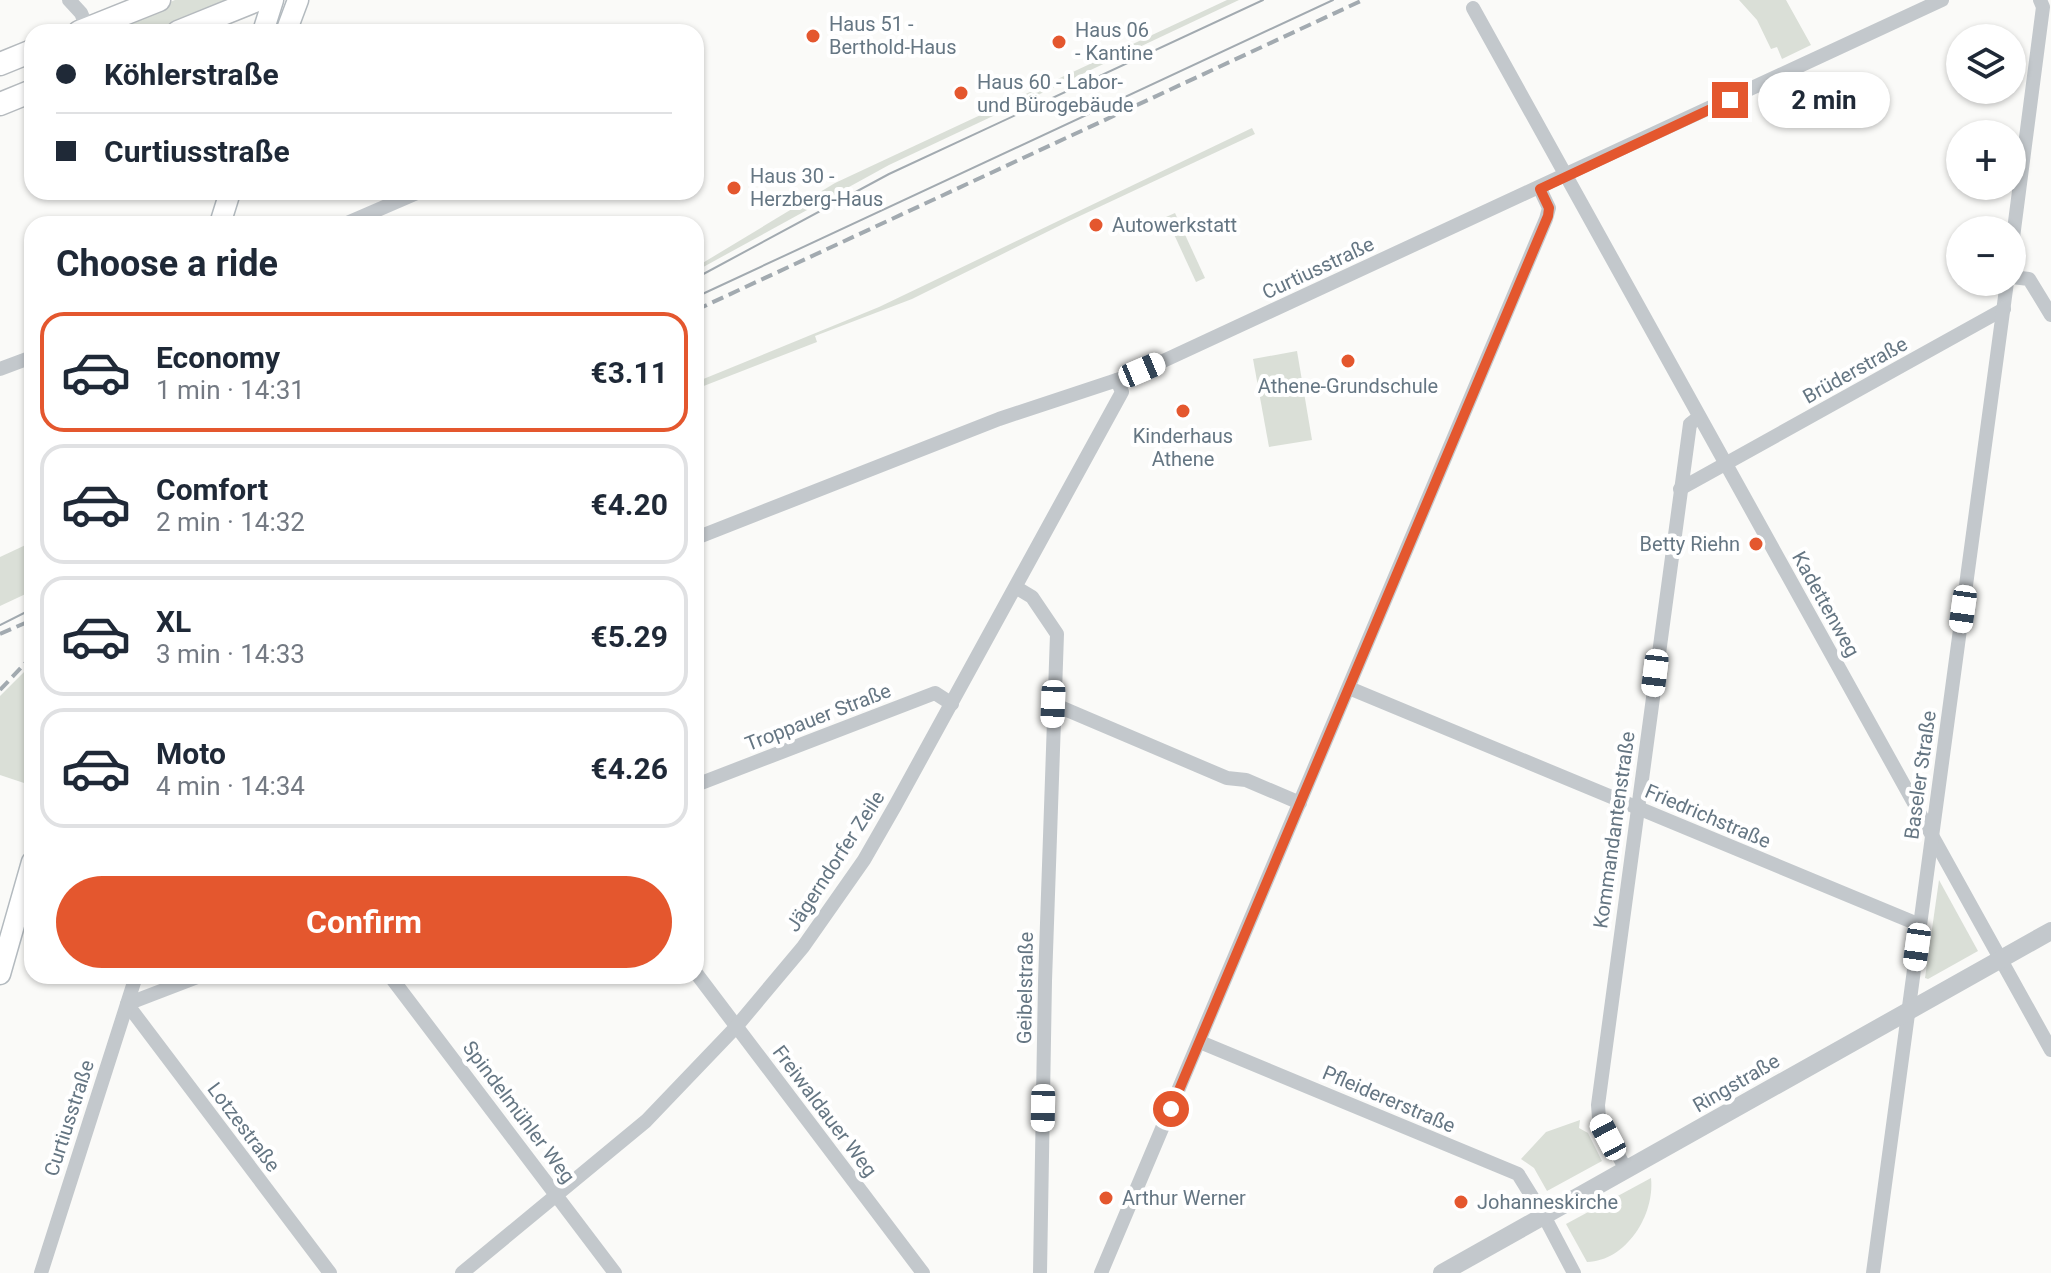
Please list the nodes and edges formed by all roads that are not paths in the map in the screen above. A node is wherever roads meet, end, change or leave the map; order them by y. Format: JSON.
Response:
{"nodes":[{"id":1,"x":69,"y":0,"type":"edge"},
{"id":2,"x":159,"y":0,"type":"edge"},
{"id":3,"x":257,"y":0,"type":"edge"},
{"id":4,"x":273,"y":0,"type":"edge"},
{"id":5,"x":298,"y":0,"type":"edge"},
{"id":6,"x":1942,"y":0,"type":"edge"},
{"id":7,"x":2040,"y":0,"type":"edge"},
{"id":8,"x":1473,"y":8,"type":"dead end"},
{"id":9,"x":83,"y":24,"type":"edge"},
{"id":10,"x":102,"y":24,"type":"edge"},
{"id":11,"x":198,"y":24,"type":"edge"},
{"id":12,"x":266,"y":24,"type":"edge"},
{"id":13,"x":289,"y":24,"type":"edge"},
{"id":14,"x":24,"y":54,"type":"edge"},
{"id":15,"x":0,"y":64,"type":"edge"},
{"id":16,"x":24,"y":94,"type":"edge"},
{"id":17,"x":0,"y":104,"type":"edge"},
{"id":18,"x":1565,"y":177,"type":"junction"},
{"id":19,"x":1540,"y":189,"type":"junction"},
{"id":20,"x":400,"y":200,"type":"edge"},
{"id":21,"x":364,"y":216,"type":"edge"},
{"id":22,"x":2016,"y":216,"type":"edge"},
{"id":23,"x":2026,"y":279,"type":"edge"},
{"id":24,"x":2005,"y":296,"type":"edge"},
{"id":25,"x":2004,"y":309,"type":"junction"},
{"id":26,"x":2051,"y":315,"type":"edge"},
{"id":27,"x":24,"y":360,"type":"edge"},
{"id":28,"x":0,"y":369,"type":"edge"},
{"id":29,"x":1117,"y":380,"type":"junction"},
{"id":30,"x":1699,"y":417,"type":"junction"},
{"id":31,"x":1726,"y":464,"type":"junction"},
{"id":32,"x":1680,"y":489,"type":"junction"},
{"id":33,"x":704,"y":535,"type":"edge"},
{"id":34,"x":1017,"y":588,"type":"junction"},
{"id":35,"x":1349,"y":688,"type":"junction"},
{"id":36,"x":952,"y":704,"type":"junction"},
{"id":37,"x":1053,"y":704,"type":"junction"},
{"id":38,"x":704,"y":782,"type":"edge"},
{"id":39,"x":1300,"y":803,"type":"junction"},
{"id":40,"x":1637,"y":808,"type":"junction"},
{"id":41,"x":1932,"y":835,"type":"junction"},
{"id":42,"x":24,"y":890,"type":"edge"},
{"id":43,"x":1920,"y":925,"type":"junction"},
{"id":44,"x":2051,"y":931,"type":"edge"},
{"id":45,"x":2001,"y":959,"type":"junction"},
{"id":46,"x":0,"y":974,"type":"edge"},
{"id":47,"x":133,"y":984,"type":"edge"},
{"id":48,"x":179,"y":984,"type":"edge"},
{"id":49,"x":396,"y":984,"type":"edge"},
{"id":50,"x":704,"y":984,"type":"edge"},
{"id":51,"x":127,"y":1004,"type":"junction"},
{"id":52,"x":1908,"y":1010,"type":"junction"},
{"id":53,"x":736,"y":1027,"type":"junction"},
{"id":54,"x":1200,"y":1042,"type":"junction"},
{"id":55,"x":2051,"y":1050,"type":"edge"},
{"id":56,"x":1626,"y":1170,"type":"junction"},
{"id":57,"x":556,"y":1195,"type":"junction"},
{"id":58,"x":1544,"y":1216,"type":"junction"},
{"id":59,"x":41,"y":1273,"type":"edge"},
{"id":60,"x":330,"y":1273,"type":"edge"},
{"id":61,"x":462,"y":1273,"type":"edge"},
{"id":62,"x":615,"y":1273,"type":"edge"},
{"id":63,"x":923,"y":1273,"type":"edge"},
{"id":64,"x":1040,"y":1273,"type":"edge"},
{"id":65,"x":1101,"y":1273,"type":"edge"},
{"id":66,"x":1442,"y":1273,"type":"edge"},
{"id":67,"x":1574,"y":1273,"type":"edge"},
{"id":68,"x":1873,"y":1273,"type":"edge"}],
"edges":[{"from":1,"to":9,"type":"street"},
{"from":2,"to":10,"type":"main road"},
{"from":3,"to":11,"type":"main road"},
{"from":4,"to":12,"type":"main road"},
{"from":5,"to":13,"type":"main road"},
{"from":6,"to":18,"type":"street","name":"Curtiusstraße"},
{"from":7,"to":22,"type":"street"},
{"from":8,"to":18,"type":"street","name":"Kadettenweg"},
{"from":14,"to":15,"type":"main road"},
{"from":16,"to":17,"type":"main road"},
{"from":18,"to":19,"type":"street","name":"Curtiusstraße"},
{"from":18,"to":30,"type":"street","name":"Kadettenweg"},
{"from":19,"to":29,"type":"street","name":"Curtiusstraße"},
{"from":19,"to":35,"type":"street"},
{"from":20,"to":21,"type":"street"},
{"from":23,"to":26,"type":"street"},
{"from":24,"to":25,"type":"street","name":"Baseler Straße"},
{"from":25,"to":31,"type":"street","name":"Brüderstraße"},
{"from":25,"to":41,"type":"street","name":"Baseler Straße"},
{"from":27,"to":28,"type":"street"},
{"from":29,"to":33,"type":"street","name":"Curtiusstraße"},
{"from":29,"to":34,"type":"street","name":"Jägerndorfer Zeile"},
{"from":30,"to":31,"type":"street","name":"Kadettenweg"},
{"from":30,"to":32,"type":"street","name":"Kommandantenstraße"},
{"from":31,"to":32,"type":"street"},
{"from":31,"to":41,"type":"street","name":"Kadettenweg"},
{"from":32,"to":40,"type":"street","name":"Kommandantenstraße"},
{"from":34,"to":36,"type":"street","name":"Jägerndorfer Zeile"},
{"from":34,"to":37,"type":"street","name":"Geibelstraße"},
{"from":35,"to":39,"type":"street"},
{"from":35,"to":40,"type":"street","name":"Friedrichstraße"},
{"from":36,"to":38,"type":"street","name":"Troppauer Straße"},
{"from":36,"to":53,"type":"street","name":"Jägerndorfer Zeile"},
{"from":37,"to":39,"type":"street"},
{"from":37,"to":64,"type":"street","name":"Geibelstraße"},
{"from":39,"to":54,"type":"street"},
{"from":40,"to":43,"type":"street","name":"Friedrichstraße"},
{"from":40,"to":56,"type":"street","name":"Kommandantenstraße"},
{"from":41,"to":43,"type":"street","name":"Baseler Straße"},
{"from":41,"to":45,"type":"street","name":"Kadettenweg"},
{"from":42,"to":46,"type":"main road"},
{"from":43,"to":52,"type":"street","name":"Baseler Straße"},
{"from":44,"to":45,"type":"street","name":"Ringstraße"},
{"from":45,"to":52,"type":"street","name":"Ringstraße"},
{"from":45,"to":55,"type":"street","name":"Kadettenweg"},
{"from":47,"to":51,"type":"street","name":"Curtiusstraße"},
{"from":48,"to":51,"type":"street"},
{"from":49,"to":57,"type":"street","name":"Spindelmühler Weg"},
{"from":50,"to":53,"type":"street","name":"Freiwaldauer Weg"},
{"from":51,"to":59,"type":"street","name":"Curtiusstraße"},
{"from":51,"to":60,"type":"street","name":"Lotzestraße"},
{"from":52,"to":56,"type":"street","name":"Ringstraße"},
{"from":52,"to":68,"type":"street","name":"Baseler Straße"},
{"from":53,"to":57,"type":"street","name":"Jägerndorfer Zeile"},
{"from":53,"to":63,"type":"street","name":"Freiwaldauer Weg"},
{"from":54,"to":58,"type":"street","name":"Pfleidererstraße"},
{"from":54,"to":65,"type":"street"},
{"from":56,"to":58,"type":"street","name":"Ringstraße"},
{"from":57,"to":61,"type":"street","name":"Jägerndorfer Zeile"},
{"from":57,"to":62,"type":"street","name":"Spindelmühler Weg"},
{"from":58,"to":66,"type":"street","name":"Ringstraße"},
{"from":58,"to":67,"type":"street"}]}
